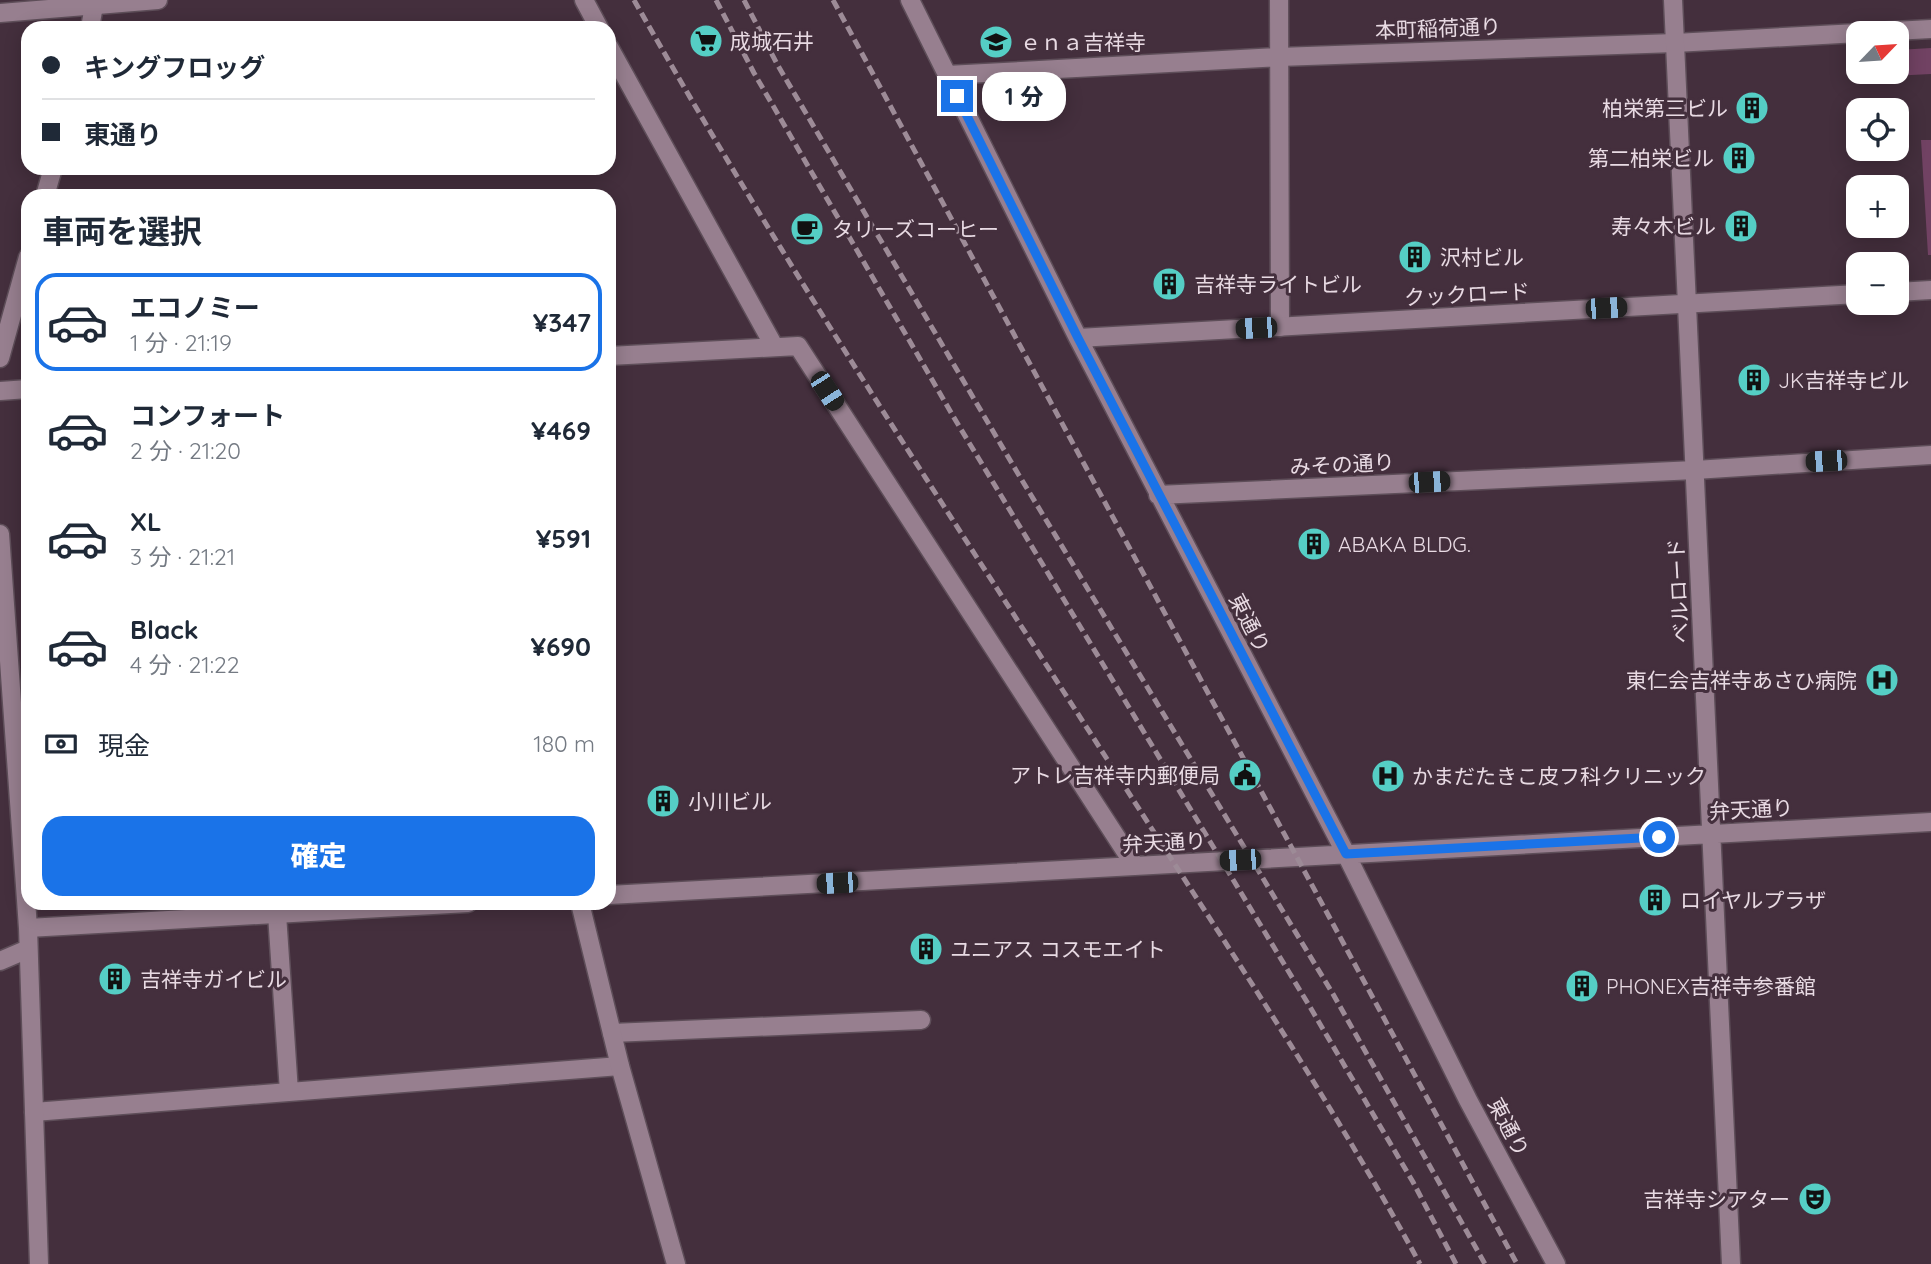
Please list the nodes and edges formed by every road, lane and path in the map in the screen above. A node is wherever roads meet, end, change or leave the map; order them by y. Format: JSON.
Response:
{"nodes":[{"id":1,"x":158,"y":0,"type":"edge"},
{"id":2,"x":584,"y":0,"type":"edge"},
{"id":3,"x":909,"y":0,"type":"edge"},
{"id":4,"x":1279,"y":0,"type":"edge"},
{"id":5,"x":1673,"y":0,"type":"edge"},
{"id":6,"x":95,"y":2,"type":"edge"},
{"id":7,"x":0,"y":13,"type":"edge"},
{"id":8,"x":91,"y":21,"type":"edge"},
{"id":9,"x":595,"y":21,"type":"edge"},
{"id":10,"x":1931,"y":29,"type":"edge"},
{"id":11,"x":1675,"y":43,"type":"junction"},
{"id":12,"x":1279,"y":57,"type":"junction"},
{"id":13,"x":616,"y":60,"type":"edge"},
{"id":14,"x":947,"y":75,"type":"junction"},
{"id":15,"x":21,"y":282,"type":"edge"},
{"id":16,"x":1931,"y":290,"type":"edge"},
{"id":17,"x":1909,"y":291,"type":"edge"},
{"id":18,"x":1846,"y":295,"type":"edge"},
{"id":19,"x":1688,"y":304,"type":"junction"},
{"id":20,"x":1280,"y":327,"type":"junction"},
{"id":21,"x":1078,"y":338,"type":"junction"},
{"id":22,"x":774,"y":346,"type":"junction"},
{"id":23,"x":616,"y":356,"type":"edge"},
{"id":24,"x":0,"y":358,"type":"edge"},
{"id":25,"x":21,"y":390,"type":"edge"},
{"id":26,"x":0,"y":391,"type":"edge"},
{"id":27,"x":1931,"y":455,"type":"edge"},
{"id":28,"x":1695,"y":470,"type":"junction"},
{"id":29,"x":1158,"y":495,"type":"junction"},
{"id":30,"x":0,"y":534,"type":"edge"},
{"id":31,"x":21,"y":751,"type":"edge"},
{"id":32,"x":1931,"y":822,"type":"edge"},
{"id":33,"x":1711,"y":834,"type":"junction"},
{"id":34,"x":1346,"y":854,"type":"junction"},
{"id":35,"x":1135,"y":866,"type":"junction"},
{"id":36,"x":616,"y":895,"type":"edge"},
{"id":37,"x":27,"y":910,"type":"edge"},
{"id":38,"x":346,"y":910,"type":"edge"},
{"id":39,"x":582,"y":910,"type":"edge"},
{"id":40,"x":277,"y":914,"type":"junction"},
{"id":41,"x":28,"y":928,"type":"junction"},
{"id":42,"x":28,"y":949,"type":"junction"},
{"id":43,"x":0,"y":961,"type":"edge"},
{"id":44,"x":921,"y":1020,"type":"dead end"},
{"id":45,"x":612,"y":1033,"type":"junction"},
{"id":46,"x":620,"y":1066,"type":"junction"},
{"id":47,"x":289,"y":1092,"type":"junction"},
{"id":48,"x":34,"y":1112,"type":"junction"},
{"id":49,"x":38,"y":1264,"type":"edge"},
{"id":50,"x":676,"y":1264,"type":"edge"},
{"id":51,"x":1556,"y":1264,"type":"edge"},
{"id":52,"x":1731,"y":1264,"type":"edge"}],
"edges":[{"from":1,"to":6,"type":"street"},
{"from":2,"to":9,"type":"street"},
{"from":3,"to":14,"type":"street","name":"東通り"},
{"from":4,"to":12,"type":"street"},
{"from":5,"to":11,"type":"street","name":"ベルロード"},
{"from":6,"to":7,"type":"street"},
{"from":6,"to":8,"type":"street"},
{"from":10,"to":11,"type":"street","name":"本町稲荷通り"},
{"from":11,"to":12,"type":"street","name":"本町稲荷通り"},
{"from":11,"to":19,"type":"street","name":"ベルロード"},
{"from":12,"to":14,"type":"street","name":"本町稲荷通り"},
{"from":12,"to":20,"type":"street"},
{"from":13,"to":22,"type":"street"},
{"from":14,"to":21,"type":"street","name":"東通り"},
{"from":15,"to":24,"type":"street"},
{"from":16,"to":17,"type":"street"},
{"from":18,"to":19,"type":"street","name":"クックロード"},
{"from":19,"to":20,"type":"street","name":"クックロード"},
{"from":19,"to":28,"type":"street","name":"ベルロード"},
{"from":20,"to":21,"type":"street","name":"クックロード"},
{"from":21,"to":29,"type":"street","name":"東通り"},
{"from":22,"to":23,"type":"street"},
{"from":22,"to":35,"type":"street"},
{"from":25,"to":26,"type":"street"},
{"from":27,"to":28,"type":"street","name":"みその通り"},
{"from":28,"to":29,"type":"street","name":"みその通り"},
{"from":28,"to":33,"type":"street","name":"ベルロード"},
{"from":29,"to":34,"type":"street","name":"東通り"},
{"from":30,"to":31,"type":"street"},
{"from":32,"to":33,"type":"street","name":"弁天通り"},
{"from":33,"to":34,"type":"street","name":"弁天通り"},
{"from":33,"to":52,"type":"street","name":"ベルロード"},
{"from":34,"to":35,"type":"street","name":"弁天通り"},
{"from":34,"to":51,"type":"street","name":"東通り"},
{"from":35,"to":36,"type":"street","name":"弁天通り"},
{"from":37,"to":41,"type":"street"},
{"from":38,"to":40,"type":"street"},
{"from":39,"to":45,"type":"street"},
{"from":40,"to":41,"type":"street"},
{"from":40,"to":47,"type":"street"},
{"from":41,"to":42,"type":"street"},
{"from":42,"to":43,"type":"street"},
{"from":42,"to":48,"type":"street"},
{"from":44,"to":45,"type":"street"},
{"from":45,"to":46,"type":"street"},
{"from":46,"to":47,"type":"street"},
{"from":46,"to":50,"type":"street"},
{"from":47,"to":48,"type":"street"},
{"from":48,"to":49,"type":"street"}]}
